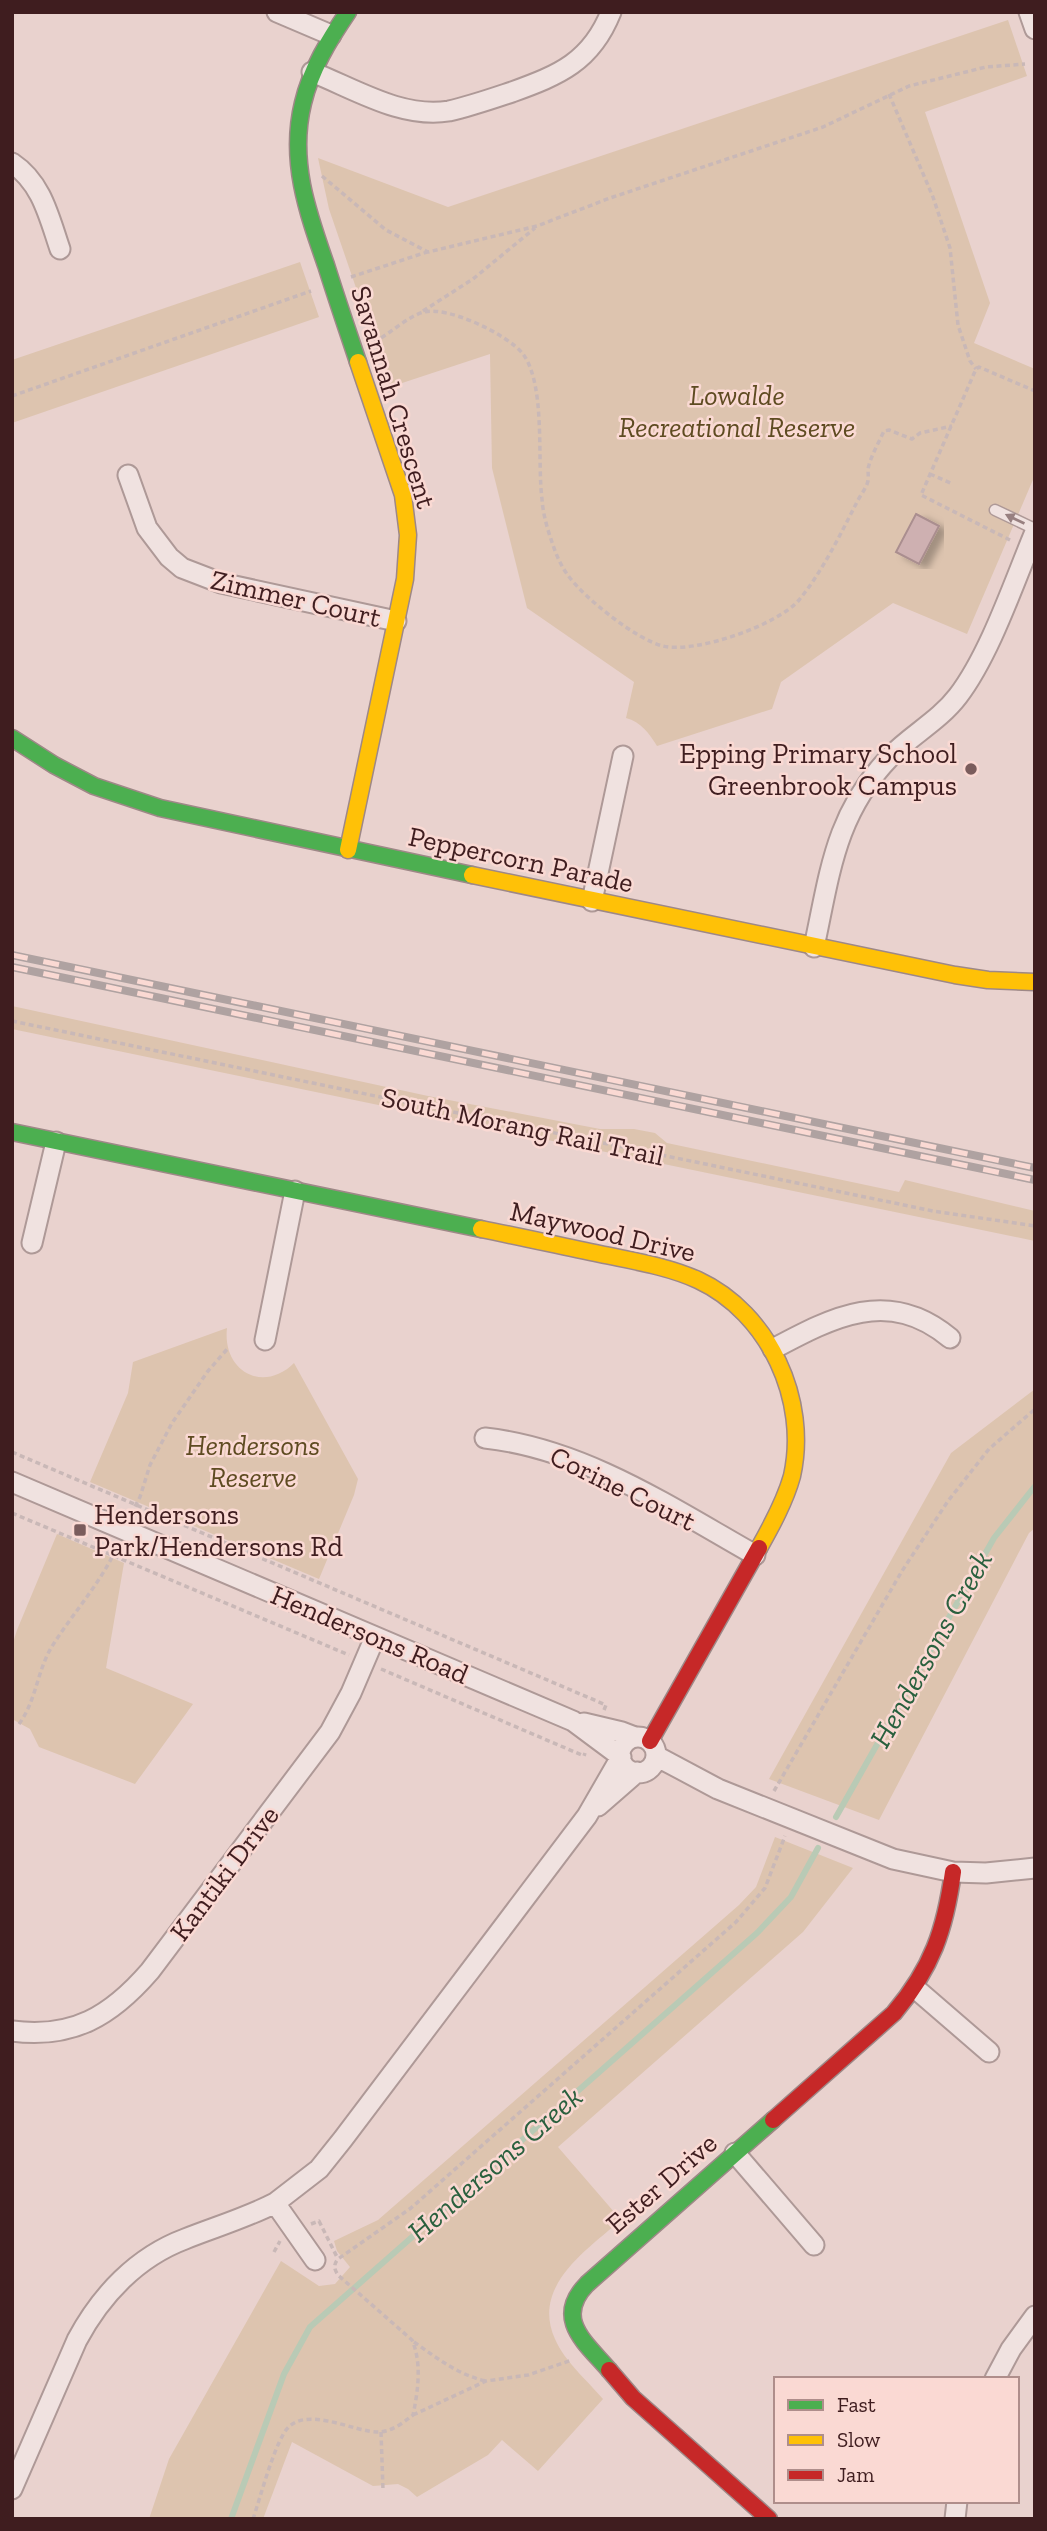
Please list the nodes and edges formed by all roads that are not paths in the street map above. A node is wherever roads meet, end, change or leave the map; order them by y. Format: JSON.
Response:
{"nodes":[{"id":1,"x":277,"y":12,"type":"edge"},
{"id":2,"x":348,"y":12,"type":"edge"},
{"id":3,"x":611,"y":12,"type":"edge"},
{"id":4,"x":1029,"y":12,"type":"edge"},
{"id":5,"x":1035,"y":29,"type":"edge"},
{"id":6,"x":331,"y":35,"type":"junction"},
{"id":7,"x":312,"y":72,"type":"junction"},
{"id":8,"x":12,"y":163,"type":"edge"},
{"id":9,"x":60,"y":249,"type":"dead end"},
{"id":10,"x":128,"y":475,"type":"dead end"},
{"id":11,"x":995,"y":510,"type":"dead end"},
{"id":12,"x":1035,"y":530,"type":"edge"},
{"id":13,"x":396,"y":621,"type":"junction"},
{"id":14,"x":12,"y":738,"type":"edge"},
{"id":15,"x":623,"y":756,"type":"dead end"},
{"id":16,"x":348,"y":850,"type":"junction"},
{"id":17,"x":592,"y":901,"type":"junction"},
{"id":18,"x":814,"y":947,"type":"junction"},
{"id":19,"x":1035,"y":982,"type":"edge"},
{"id":20,"x":12,"y":1132,"type":"edge"},
{"id":21,"x":56,"y":1142,"type":"junction"},
{"id":22,"x":295,"y":1191,"type":"junction"},
{"id":23,"x":32,"y":1243,"type":"dead end"},
{"id":24,"x":950,"y":1338,"type":"dead end"},
{"id":25,"x":265,"y":1340,"type":"dead end"},
{"id":26,"x":773,"y":1349,"type":"junction"},
{"id":27,"x":485,"y":1438,"type":"dead end"},
{"id":28,"x":12,"y":1482,"type":"edge"},
{"id":29,"x":755,"y":1555,"type":"junction"},
{"id":30,"x":375,"y":1637,"type":"junction"},
{"id":31,"x":573,"y":1721,"type":"junction"},
{"id":32,"x":647,"y":1745,"type":"junction"},
{"id":33,"x":620,"y":1757,"type":"junction"},
{"id":34,"x":640,"y":1772,"type":"junction"},
{"id":35,"x":718,"y":1789,"type":"junction"},
{"id":36,"x":587,"y":1816,"type":"junction"},
{"id":37,"x":1035,"y":1868,"type":"edge"},
{"id":38,"x":953,"y":1872,"type":"junction"},
{"id":39,"x":916,"y":1989,"type":"junction"},
{"id":40,"x":12,"y":2031,"type":"edge"},
{"id":41,"x":989,"y":2052,"type":"dead end"},
{"id":42,"x":735,"y":2153,"type":"junction"},
{"id":43,"x":275,"y":2203,"type":"junction"},
{"id":44,"x":814,"y":2245,"type":"dead end"},
{"id":45,"x":315,"y":2260,"type":"dead end"},
{"id":46,"x":1035,"y":2316,"type":"edge"},
{"id":47,"x":996,"y":2377,"type":"edge"},
{"id":48,"x":12,"y":2488,"type":"edge"},
{"id":49,"x":769,"y":2519,"type":"edge"}],
"edges":[{"from":1,"to":6,"type":"street"},
{"from":2,"to":6,"type":"street","name":"Savannah Crescent"},
{"from":3,"to":7,"type":"street"},
{"from":4,"to":5,"type":"street"},
{"from":6,"to":7,"type":"street","name":"Savannah Crescent"},
{"from":7,"to":13,"type":"street","name":"Savannah Crescent"},
{"from":8,"to":9,"type":"street"},
{"from":10,"to":13,"type":"street","name":"Zimmer Court"},
{"from":12,"to":11,"type":"lane","one_way":true},
{"from":12,"to":18,"type":"street"},
{"from":13,"to":16,"type":"street","name":"Savannah Crescent"},
{"from":14,"to":16,"type":"street","name":"Peppercorn Parade"},
{"from":15,"to":17,"type":"street"},
{"from":16,"to":17,"type":"street","name":"Peppercorn Parade"},
{"from":17,"to":18,"type":"street","name":"Peppercorn Parade"},
{"from":18,"to":19,"type":"street","name":"Peppercorn Parade"},
{"from":20,"to":21,"type":"street","name":"Maywood Drive"},
{"from":21,"to":22,"type":"street","name":"Maywood Drive"},
{"from":21,"to":23,"type":"street"},
{"from":22,"to":25,"type":"street"},
{"from":22,"to":26,"type":"street","name":"Maywood Drive"},
{"from":24,"to":26,"type":"street"},
{"from":26,"to":29,"type":"street","name":"Maywood Drive"},
{"from":27,"to":29,"type":"street","name":"Corine Court"},
{"from":28,"to":30,"type":"street","name":"Hendersons Road"},
{"from":29,"to":32,"type":"street","name":"Maywood Drive"},
{"from":30,"to":31,"type":"street","name":"Hendersons Road"},
{"from":30,"to":40,"type":"street","name":"Kantiki Drive"},
{"from":31,"to":32,"type":"street","name":"Hendersons Road"},
{"from":31,"to":33,"type":"street","name":"Hendersons Road"},
{"from":32,"to":33,"type":"street"},
{"from":32,"to":34,"type":"street"},
{"from":32,"to":35,"type":"street","name":"Hendersons Road"},
{"from":33,"to":34,"type":"street"},
{"from":33,"to":36,"type":"street"},
{"from":34,"to":35,"type":"street"},
{"from":34,"to":36,"type":"street"},
{"from":35,"to":38,"type":"street"},
{"from":36,"to":43,"type":"street"},
{"from":37,"to":38,"type":"street"},
{"from":38,"to":39,"type":"street","name":"Ester Drive"},
{"from":39,"to":41,"type":"street"},
{"from":39,"to":42,"type":"street","name":"Ester Drive"},
{"from":42,"to":44,"type":"street"},
{"from":42,"to":49,"type":"street","name":"Ester Drive"},
{"from":43,"to":45,"type":"street"},
{"from":43,"to":48,"type":"street"},
{"from":46,"to":47,"type":"street"}]}
